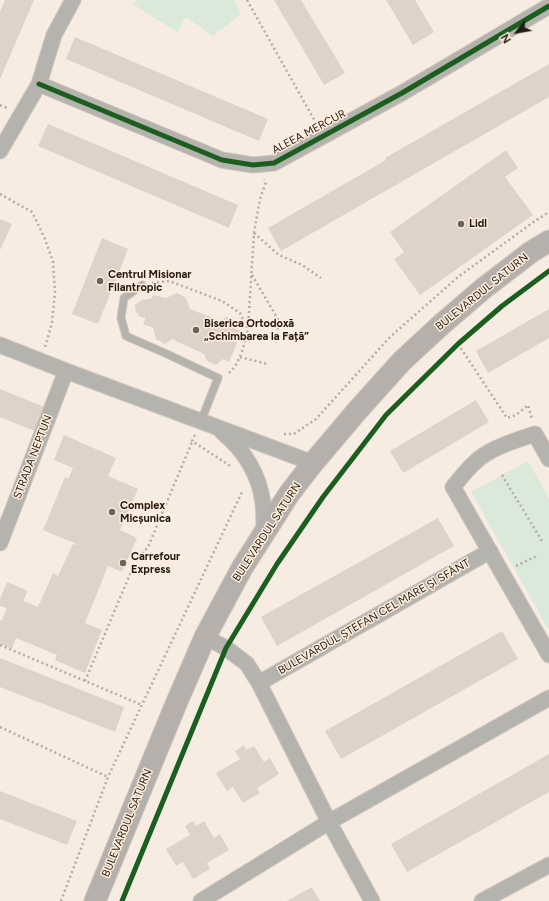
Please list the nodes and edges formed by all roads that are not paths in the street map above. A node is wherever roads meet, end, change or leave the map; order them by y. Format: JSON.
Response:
{"nodes":[{"id":1,"x":73,"y":0,"type":"edge"},
{"id":2,"x":549,"y":6,"type":"edge"},
{"id":3,"x":39,"y":84,"type":"junction"},
{"id":4,"x":0,"y":151,"type":"edge"},
{"id":5,"x":549,"y":241,"type":"edge"},
{"id":6,"x":142,"y":285,"type":"road end"},
{"id":7,"x":0,"y":344,"type":"edge"},
{"id":8,"x":66,"y":371,"type":"junction"},
{"id":9,"x":201,"y":422,"type":"junction"},
{"id":10,"x":217,"y":427,"type":"junction"},
{"id":11,"x":549,"y":459,"type":"edge"},
{"id":12,"x":313,"y":463,"type":"junction"},
{"id":13,"x":264,"y":532,"type":"junction"},
{"id":14,"x":0,"y":543,"type":"edge"},
{"id":15,"x":490,"y":551,"type":"junction"},
{"id":16,"x":205,"y":637,"type":"junction"},
{"id":17,"x":549,"y":655,"type":"edge"},
{"id":18,"x":259,"y":683,"type":"junction"},
{"id":19,"x":549,"y":698,"type":"edge"},
{"id":20,"x":329,"y":822,"type":"junction"},
{"id":21,"x":549,"y":865,"type":"edge"},
{"id":22,"x":95,"y":901,"type":"edge"},
{"id":23,"x":201,"y":901,"type":"edge"},
{"id":24,"x":372,"y":901,"type":"edge"},
{"id":25,"x":482,"y":901,"type":"edge"}],
"edges":[{"from":1,"to":3,"type":"street"},
{"from":2,"to":3,"type":"street","name":"ALEEA MERCUR"},
{"from":3,"to":4,"type":"street"},
{"from":5,"to":12,"type":"main road","name":"BULEVARDUL SATURN"},
{"from":6,"to":9,"type":"lane"},
{"from":7,"to":8,"type":"street"},
{"from":8,"to":9,"type":"street"},
{"from":8,"to":14,"type":"street","name":"STRADA NEPTUN"},
{"from":9,"to":10,"type":"street"},
{"from":10,"to":12,"type":"street"},
{"from":10,"to":13,"type":"street"},
{"from":11,"to":15,"type":"street"},
{"from":12,"to":13,"type":"main road","name":"BULEVARDUL SATURN"},
{"from":13,"to":16,"type":"main road","name":"BULEVARDUL SATURN"},
{"from":15,"to":17,"type":"street"},
{"from":15,"to":18,"type":"street","name":"BULEVARDUL ȘTEFAN CEL MARE ȘI SFÂNT"},
{"from":16,"to":18,"type":"street"},
{"from":16,"to":22,"type":"main road","name":"BULEVARDUL SATURN"},
{"from":18,"to":20,"type":"street"},
{"from":19,"to":20,"type":"street"},
{"from":20,"to":23,"type":"street"},
{"from":20,"to":24,"type":"street"},
{"from":21,"to":25,"type":"street"}]}
